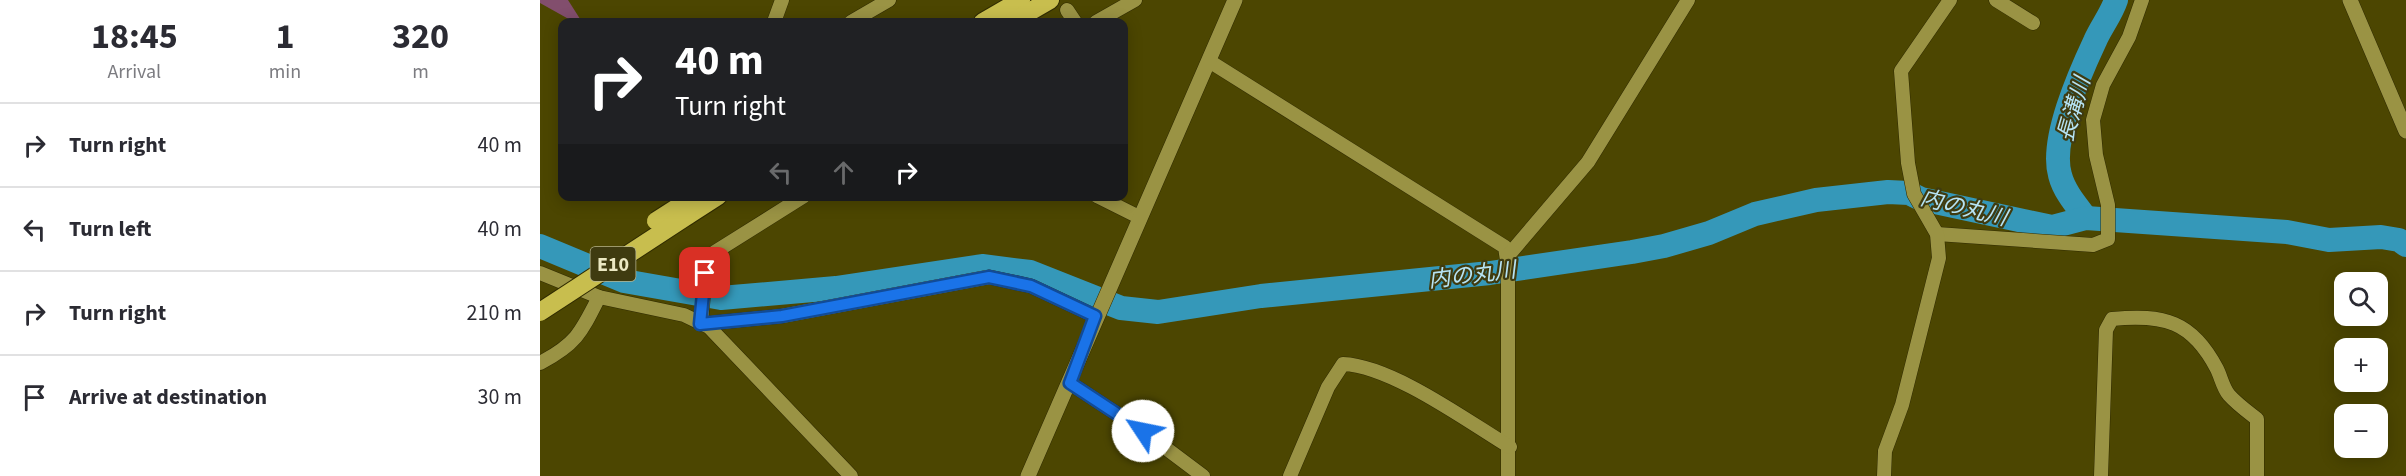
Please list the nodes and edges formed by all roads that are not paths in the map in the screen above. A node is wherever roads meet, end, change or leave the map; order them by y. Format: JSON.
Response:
{"nodes":[{"id":1,"x":782,"y":0,"type":"edge"},
{"id":2,"x":889,"y":0,"type":"edge"},
{"id":3,"x":1022,"y":0,"type":"edge"},
{"id":4,"x":1050,"y":0,"type":"edge"},
{"id":5,"x":1135,"y":0,"type":"edge"},
{"id":6,"x":1235,"y":0,"type":"edge"},
{"id":7,"x":1688,"y":0,"type":"edge"},
{"id":8,"x":1950,"y":0,"type":"edge"},
{"id":9,"x":1996,"y":0,"type":"edge"},
{"id":10,"x":2142,"y":0,"type":"edge"},
{"id":11,"x":2350,"y":0,"type":"edge"},
{"id":12,"x":1067,"y":10,"type":"dead end"},
{"id":13,"x":775,"y":18,"type":"edge"},
{"id":14,"x":857,"y":18,"type":"edge"},
{"id":15,"x":990,"y":18,"type":"edge"},
{"id":16,"x":1019,"y":18,"type":"edge"},
{"id":17,"x":1072,"y":18,"type":"edge"},
{"id":18,"x":1103,"y":18,"type":"edge"},
{"id":19,"x":2033,"y":23,"type":"dead end"},
{"id":20,"x":1209,"y":61,"type":"junction"},
{"id":21,"x":2406,"y":131,"type":"edge"},
{"id":22,"x":702,"y":201,"type":"edge"},
{"id":23,"x":796,"y":201,"type":"edge"},
{"id":24,"x":1107,"y":201,"type":"edge"},
{"id":25,"x":687,"y":206,"type":"edge"},
{"id":26,"x":1139,"y":217,"type":"junction"},
{"id":27,"x":1937,"y":234,"type":"junction"},
{"id":28,"x":1507,"y":257,"type":"junction"},
{"id":29,"x":540,"y":273,"type":"edge"},
{"id":30,"x":599,"y":297,"type":"junction"},
{"id":31,"x":540,"y":298,"type":"edge"},
{"id":32,"x":540,"y":312,"type":"edge"},
{"id":33,"x":1095,"y":316,"type":"junction"},
{"id":34,"x":700,"y":324,"type":"junction"},
{"id":35,"x":540,"y":363,"type":"edge"},
{"id":36,"x":1070,"y":383,"type":"junction"},
{"id":37,"x":1510,"y":447,"type":"junction"},
{"id":38,"x":851,"y":476,"type":"edge"},
{"id":39,"x":1028,"y":476,"type":"edge"},
{"id":40,"x":1203,"y":476,"type":"edge"},
{"id":41,"x":1290,"y":476,"type":"edge"},
{"id":42,"x":1508,"y":476,"type":"edge"},
{"id":43,"x":1884,"y":476,"type":"edge"},
{"id":44,"x":2101,"y":476,"type":"edge"},
{"id":45,"x":2257,"y":476,"type":"edge"}],
"edges":[{"from":1,"to":13,"type":"street"},
{"from":2,"to":14,"type":"street"},
{"from":3,"to":15,"type":"highway"},
{"from":4,"to":16,"type":"highway"},
{"from":5,"to":18,"type":"street"},
{"from":6,"to":20,"type":"street"},
{"from":7,"to":28,"type":"street"},
{"from":8,"to":27,"type":"street"},
{"from":9,"to":19,"type":"street"},
{"from":10,"to":27,"type":"street"},
{"from":11,"to":21,"type":"street"},
{"from":12,"to":17,"type":"street"},
{"from":20,"to":26,"type":"street"},
{"from":20,"to":28,"type":"street"},
{"from":22,"to":25,"type":"highway","number":"E10"},
{"from":23,"to":34,"type":"street"},
{"from":24,"to":26,"type":"street"},
{"from":25,"to":31,"type":"highway","number":"E10","bridge":true},
{"from":25,"to":32,"type":"highway","number":"E10","bridge":true},
{"from":26,"to":33,"type":"street"},
{"from":27,"to":43,"type":"street"},
{"from":28,"to":37,"type":"street"},
{"from":29,"to":30,"type":"street"},
{"from":30,"to":34,"type":"street"},
{"from":30,"to":35,"type":"street"},
{"from":33,"to":34,"type":"street"},
{"from":33,"to":36,"type":"street"},
{"from":34,"to":38,"type":"street"},
{"from":36,"to":39,"type":"street"},
{"from":36,"to":40,"type":"street"},
{"from":37,"to":41,"type":"street"},
{"from":37,"to":42,"type":"street"},
{"from":44,"to":45,"type":"street"}]}
